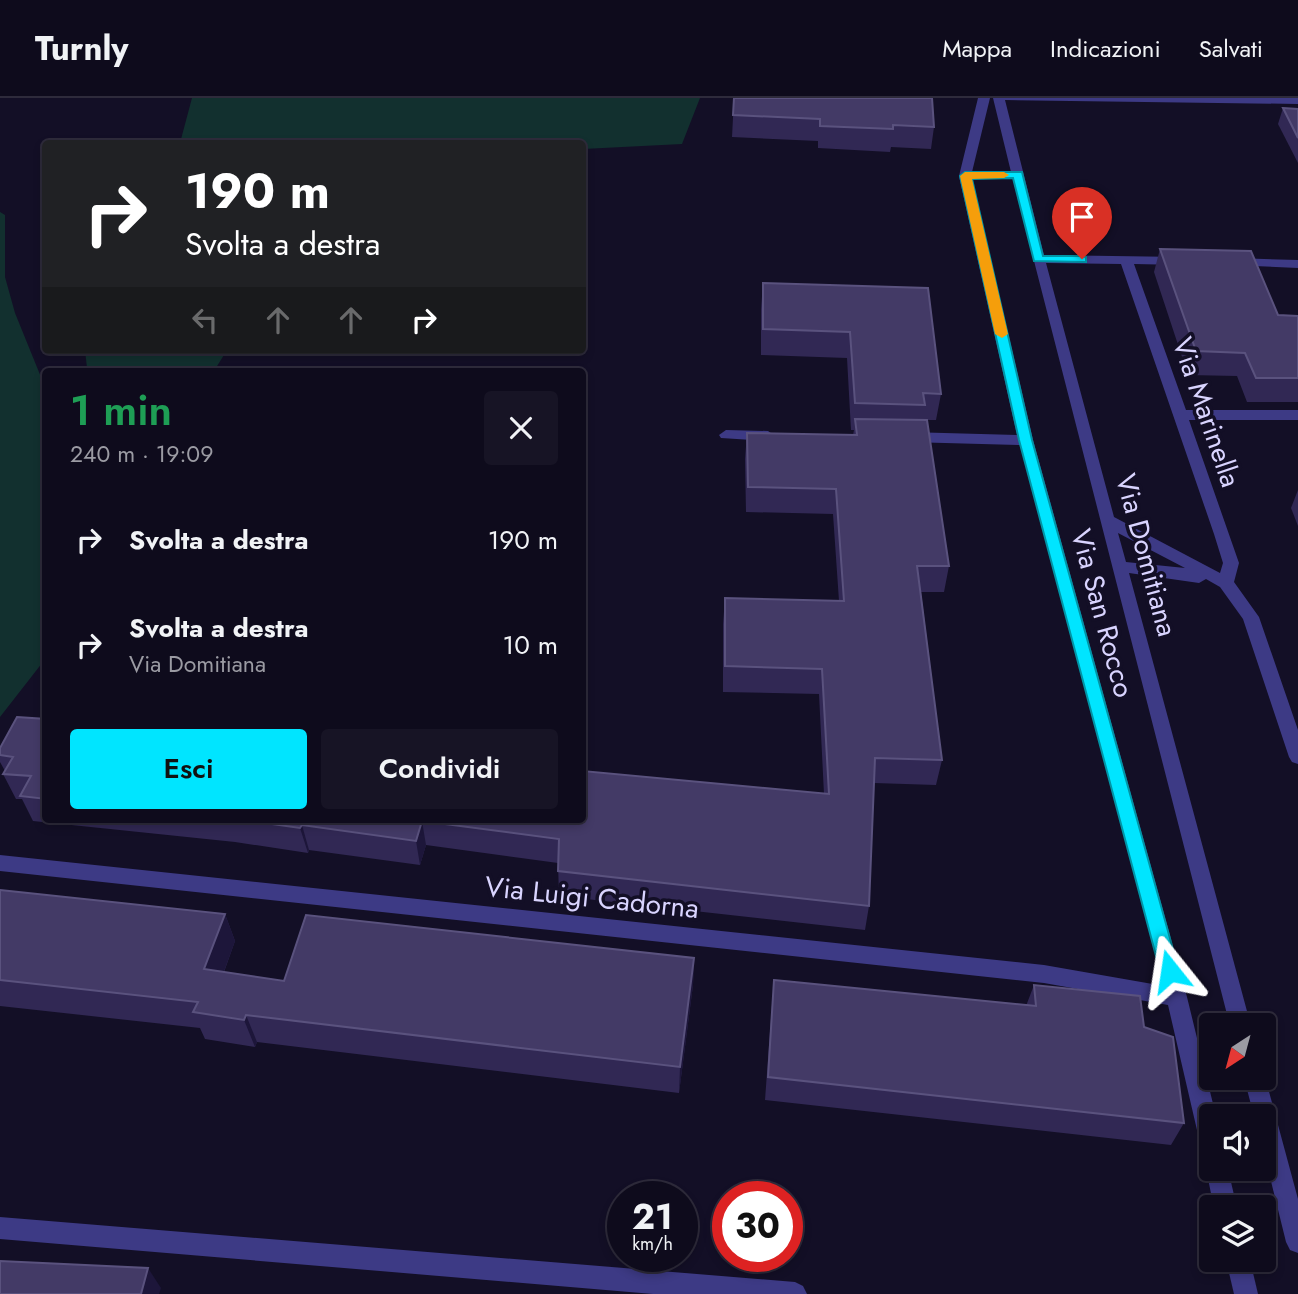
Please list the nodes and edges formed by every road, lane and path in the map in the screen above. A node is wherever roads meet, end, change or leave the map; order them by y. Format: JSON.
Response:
{"nodes":[{"id":1,"x":984,"y":98,"type":"edge"},
{"id":2,"x":999,"y":98,"type":"edge"},
{"id":3,"x":1009,"y":98,"type":"edge"},
{"id":4,"x":1298,"y":101,"type":"edge"},
{"id":5,"x":1018,"y":175,"type":"junction"},
{"id":6,"x":965,"y":176,"type":"junction"},
{"id":7,"x":1038,"y":259,"type":"junction"},
{"id":8,"x":1126,"y":260,"type":"junction"},
{"id":9,"x":1192,"y":261,"type":"edge"},
{"id":10,"x":1219,"y":262,"type":"edge"},
{"id":11,"x":1298,"y":264,"type":"edge"},
{"id":12,"x":1180,"y":415,"type":"junction"},
{"id":13,"x":1298,"y":415,"type":"edge"},
{"id":14,"x":726,"y":435,"type":"dead end"},
{"id":15,"x":780,"y":436,"type":"edge"},
{"id":16,"x":887,"y":437,"type":"edge"},
{"id":17,"x":1026,"y":440,"type":"junction"},
{"id":18,"x":1107,"y":520,"type":"junction"},
{"id":19,"x":1119,"y":567,"type":"junction"},
{"id":20,"x":1226,"y":583,"type":"junction"},
{"id":21,"x":1298,"y":757,"type":"edge"},
{"id":22,"x":0,"y":863,"type":"edge"},
{"id":23,"x":1177,"y":997,"type":"junction"},
{"id":24,"x":1238,"y":1013,"type":"edge"},
{"id":25,"x":1258,"y":1090,"type":"edge"},
{"id":26,"x":1202,"y":1104,"type":"edge"},
{"id":27,"x":0,"y":1228,"type":"edge"},
{"id":28,"x":1298,"y":1242,"type":"edge"},
{"id":29,"x":1241,"y":1272,"type":"edge"},
{"id":30,"x":796,"y":1294,"type":"edge"},
{"id":31,"x":1246,"y":1294,"type":"edge"}],
"edges":[{"from":1,"to":6,"type":"street","name":"Via San Rocco"},
{"from":2,"to":5,"type":"street","name":"Via Domitiana"},
{"from":3,"to":4,"type":"street"},
{"from":5,"to":6,"type":"street"},
{"from":5,"to":7,"type":"street","name":"Via Domitiana"},
{"from":6,"to":17,"type":"street","name":"Via San Rocco"},
{"from":7,"to":8,"type":"street"},
{"from":7,"to":18,"type":"street","name":"Via Domitiana"},
{"from":8,"to":9,"type":"street"},
{"from":8,"to":12,"type":"street","name":"Via Marinella"},
{"from":10,"to":11,"type":"street"},
{"from":12,"to":13,"type":"street"},
{"from":12,"to":20,"type":"street","name":"Via Marinella"},
{"from":14,"to":15,"type":"street"},
{"from":16,"to":17,"type":"street"},
{"from":17,"to":23,"type":"street","name":"Via San Rocco"},
{"from":18,"to":19,"type":"street","name":"Via Domitiana"},
{"from":18,"to":20,"type":"street"},
{"from":19,"to":20,"type":"street"},
{"from":19,"to":24,"type":"street","name":"Via Domitiana"},
{"from":20,"to":21,"type":"street"},
{"from":22,"to":23,"type":"street","name":"Via Luigi Cadorna"},
{"from":23,"to":26,"type":"street","name":"Via San Rocco"},
{"from":25,"to":28,"type":"street"},
{"from":27,"to":30,"type":"street"},
{"from":29,"to":31,"type":"street"}]}
